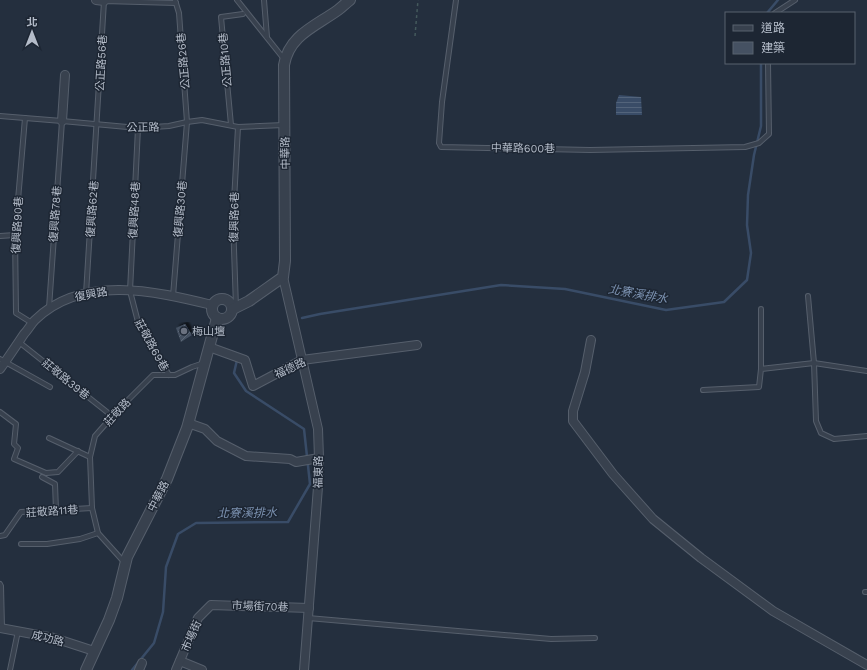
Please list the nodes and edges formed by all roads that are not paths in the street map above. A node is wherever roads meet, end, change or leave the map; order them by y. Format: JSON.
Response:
{"nodes":[{"id":1,"x":100,"y":0,"type":"edge"},
{"id":2,"x":236,"y":0,"type":"edge"},
{"id":3,"x":264,"y":0,"type":"edge"},
{"id":4,"x":350,"y":0,"type":"edge"},
{"id":5,"x":456,"y":0,"type":"edge"},
{"id":6,"x":795,"y":0,"type":"edge"},
{"id":7,"x":175,"y":2,"type":"edge"},
{"id":8,"x":777,"y":12,"type":"edge"},
{"id":9,"x":243,"y":14,"type":"dead end"},
{"id":10,"x":267,"y":37,"type":"junction"},
{"id":11,"x":285,"y":59,"type":"junction"},
{"id":12,"x":768,"y":64,"type":"edge"},
{"id":13,"x":65,"y":75,"type":"dead end"},
{"id":14,"x":0,"y":116,"type":"edge"},
{"id":15,"x":25,"y":118,"type":"junction"},
{"id":16,"x":62,"y":120,"type":"junction"},
{"id":17,"x":187,"y":122,"type":"junction"},
{"id":18,"x":97,"y":125,"type":"junction"},
{"id":19,"x":231,"y":125,"type":"junction"},
{"id":20,"x":284,"y":125,"type":"junction"},
{"id":21,"x":238,"y":127,"type":"junction"},
{"id":22,"x":138,"y":128,"type":"junction"},
{"id":23,"x":15,"y":235,"type":"junction"},
{"id":24,"x":0,"y":236,"type":"edge"},
{"id":25,"x":283,"y":277,"type":"junction"},
{"id":26,"x":130,"y":291,"type":"junction"},
{"id":27,"x":86,"y":294,"type":"junction"},
{"id":28,"x":173,"y":296,"type":"junction"},
{"id":29,"x":808,"y":296,"type":"dead end"},
{"id":30,"x":212,"y":305,"type":"junction"},
{"id":31,"x":49,"y":308,"type":"junction"},
{"id":32,"x":235,"y":308,"type":"junction"},
{"id":33,"x":761,"y":308,"type":"dead end"},
{"id":34,"x":217,"y":318,"type":"junction"},
{"id":35,"x":32,"y":324,"type":"junction"},
{"id":36,"x":591,"y":340,"type":"dead end"},
{"id":37,"x":19,"y":342,"type":"junction"},
{"id":38,"x":417,"y":345,"type":"dead end"},
{"id":39,"x":209,"y":347,"type":"junction"},
{"id":40,"x":3,"y":360,"type":"edge"},
{"id":41,"x":302,"y":360,"type":"junction"},
{"id":42,"x":205,"y":362,"type":"junction"},
{"id":43,"x":814,"y":364,"type":"junction"},
{"id":44,"x":0,"y":369,"type":"edge"},
{"id":45,"x":761,"y":369,"type":"junction"},
{"id":46,"x":867,"y":371,"type":"edge"},
{"id":47,"x":170,"y":375,"type":"junction"},
{"id":48,"x":50,"y":387,"type":"dead end"},
{"id":49,"x":703,"y":390,"type":"dead end"},
{"id":50,"x":0,"y":412,"type":"edge"},
{"id":51,"x":112,"y":416,"type":"junction"},
{"id":52,"x":188,"y":423,"type":"junction"},
{"id":53,"x":867,"y":436,"type":"edge"},
{"id":54,"x":49,"y":438,"type":"dead end"},
{"id":55,"x":78,"y":451,"type":"junction"},
{"id":56,"x":90,"y":457,"type":"junction"},
{"id":57,"x":311,"y":459,"type":"junction"},
{"id":58,"x":42,"y":477,"type":"dead end"},
{"id":59,"x":92,"y":508,"type":"junction"},
{"id":60,"x":56,"y":510,"type":"junction"},
{"id":61,"x":98,"y":533,"type":"junction"},
{"id":62,"x":0,"y":536,"type":"edge"},
{"id":63,"x":21,"y":544,"type":"dead end"},
{"id":64,"x":125,"y":564,"type":"junction"},
{"id":65,"x":0,"y":584,"type":"edge"},
{"id":66,"x":211,"y":605,"type":"joint"},
{"id":67,"x":309,"y":608,"type":"junction"},
{"id":68,"x":308,"y":618,"type":"junction"},
{"id":69,"x":1,"y":628,"type":"edge"},
{"id":70,"x":18,"y":631,"type":"junction"},
{"id":71,"x":596,"y":638,"type":"dead end"},
{"id":72,"x":94,"y":651,"type":"junction"},
{"id":73,"x":180,"y":661,"type":"junction"},
{"id":74,"x":867,"y":665,"type":"edge"},
{"id":75,"x":10,"y":670,"type":"edge"},
{"id":76,"x":86,"y":670,"type":"edge"},
{"id":77,"x":176,"y":670,"type":"edge"},
{"id":78,"x":202,"y":670,"type":"edge"},
{"id":79,"x":304,"y":670,"type":"edge"}],
"edges":[{"from":1,"to":7,"type":"lane"},
{"from":1,"to":18,"type":"lane","name":"公正路56巷"},
{"from":2,"to":10,"type":"lane"},
{"from":3,"to":10,"type":"lane"},
{"from":4,"to":11,"type":"street","name":"中華路"},
{"from":5,"to":12,"type":"lane","name":"中華路600巷"},
{"from":6,"to":8,"type":"lane"},
{"from":7,"to":17,"type":"lane","name":"公正路26巷"},
{"from":9,"to":19,"type":"lane","name":"公正路10巷"},
{"from":10,"to":11,"type":"lane"},
{"from":11,"to":20,"type":"street","name":"中華路"},
{"from":13,"to":16,"type":"street"},
{"from":14,"to":15,"type":"lane","name":"公正路"},
{"from":15,"to":16,"type":"lane","name":"公正路"},
{"from":15,"to":23,"type":"lane","name":"復興路90巷"},
{"from":16,"to":18,"type":"lane","name":"公正路"},
{"from":16,"to":31,"type":"lane","name":"復興路78巷"},
{"from":17,"to":19,"type":"lane","name":"公正路"},
{"from":17,"to":22,"type":"lane","name":"公正路"},
{"from":17,"to":28,"type":"lane","name":"復興路30巷"},
{"from":18,"to":22,"type":"lane","name":"公正路"},
{"from":18,"to":27,"type":"lane","name":"復興路62巷"},
{"from":19,"to":21,"type":"lane","name":"公正路"},
{"from":20,"to":21,"type":"lane","name":"公正路"},
{"from":20,"to":25,"type":"street","name":"中華路"},
{"from":21,"to":32,"type":"lane","name":"復興路6巷"},
{"from":22,"to":26,"type":"lane","name":"復興路48巷"},
{"from":23,"to":24,"type":"lane"},
{"from":23,"to":35,"type":"lane","name":"復興路90巷"},
{"from":25,"to":32,"type":"street"},
{"from":25,"to":41,"type":"street","name":"福東路"},
{"from":26,"to":27,"type":"street","name":"復興路"},
{"from":26,"to":28,"type":"street","name":"復興路"},
{"from":26,"to":47,"type":"lane","name":"莊敬路69巷"},
{"from":27,"to":31,"type":"street","name":"復興路"},
{"from":28,"to":30,"type":"street","name":"復興路"},
{"from":29,"to":43,"type":"lane"},
{"from":30,"to":32,"type":"street"},
{"from":30,"to":34,"type":"street"},
{"from":31,"to":35,"type":"street","name":"復興路"},
{"from":32,"to":34,"type":"street"},
{"from":33,"to":45,"type":"lane"},
{"from":34,"to":39,"type":"street","name":"中華路"},
{"from":35,"to":37,"type":"street","name":"復興路"},
{"from":36,"to":74,"type":"street"},
{"from":37,"to":40,"type":"street","name":"復興路"},
{"from":37,"to":51,"type":"lane","name":"莊敬路39巷"},
{"from":38,"to":41,"type":"street","name":"福德路"},
{"from":39,"to":41,"type":"street","name":"福德路"},
{"from":39,"to":42,"type":"street","name":"中華路"},
{"from":40,"to":44,"type":"street","name":"復興路"},
{"from":40,"to":48,"type":"lane"},
{"from":41,"to":57,"type":"street","name":"福東路"},
{"from":42,"to":47,"type":"lane","name":"莊敬路"},
{"from":42,"to":52,"type":"street","name":"中華路"},
{"from":43,"to":45,"type":"lane"},
{"from":43,"to":46,"type":"lane"},
{"from":43,"to":53,"type":"lane"},
{"from":45,"to":49,"type":"lane"},
{"from":47,"to":51,"type":"lane","name":"莊敬路"},
{"from":50,"to":55,"type":"lane"},
{"from":51,"to":56,"type":"lane","name":"莊敬路"},
{"from":52,"to":57,"type":"street"},
{"from":52,"to":64,"type":"street","name":"中華路"},
{"from":54,"to":55,"type":"lane"},
{"from":55,"to":56,"type":"lane"},
{"from":56,"to":59,"type":"lane","name":"莊敬路"},
{"from":57,"to":67,"type":"street","name":"福東路"},
{"from":58,"to":60,"type":"lane"},
{"from":59,"to":60,"type":"lane","name":"莊敬路11巷"},
{"from":59,"to":61,"type":"lane","name":"莊敬路"},
{"from":60,"to":62,"type":"lane","name":"莊敬路11巷"},
{"from":61,"to":63,"type":"lane"},
{"from":61,"to":64,"type":"lane"},
{"from":64,"to":72,"type":"street","name":"中華路"},
{"from":65,"to":69,"type":"lane"},
{"from":66,"to":67,"type":"street","name":"市場街70巷"},
{"from":66,"to":73,"type":"street","name":"市場街"},
{"from":67,"to":68,"type":"street","name":"福東路"},
{"from":68,"to":71,"type":"lane"},
{"from":68,"to":79,"type":"street","name":"福東路"},
{"from":69,"to":70,"type":"street","name":"成功路"},
{"from":70,"to":72,"type":"street","name":"成功路"},
{"from":70,"to":75,"type":"lane"},
{"from":72,"to":76,"type":"street","name":"中華路"},
{"from":73,"to":77,"type":"street","name":"市場街"},
{"from":73,"to":78,"type":"street"}]}
